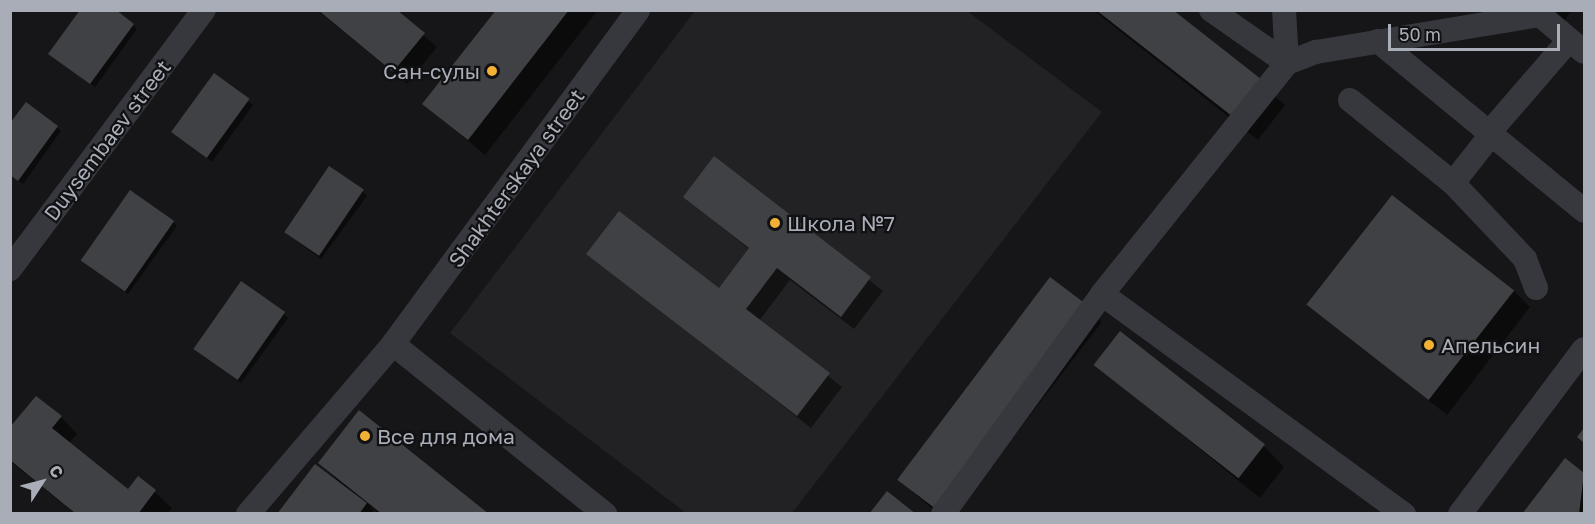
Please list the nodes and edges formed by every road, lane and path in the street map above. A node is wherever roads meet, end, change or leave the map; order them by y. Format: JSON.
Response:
{"nodes":[{"id":1,"x":204,"y":10,"type":"edge"},
{"id":2,"x":638,"y":10,"type":"edge"},
{"id":3,"x":1211,"y":10,"type":"edge"},
{"id":4,"x":1284,"y":10,"type":"edge"},
{"id":5,"x":1537,"y":13,"type":"edge"},
{"id":6,"x":1378,"y":41,"type":"junction"},
{"id":7,"x":1577,"y":46,"type":"edge"},
{"id":8,"x":1287,"y":63,"type":"junction"},
{"id":9,"x":1350,"y":100,"type":"dead end"},
{"id":10,"x":1489,"y":135,"type":"junction"},
{"id":11,"x":1454,"y":183,"type":"junction"},
{"id":12,"x":1584,"y":211,"type":"edge"},
{"id":13,"x":10,"y":269,"type":"edge"},
{"id":14,"x":1536,"y":288,"type":"dead end"},
{"id":15,"x":1102,"y":294,"type":"junction"},
{"id":16,"x":393,"y":344,"type":"junction"},
{"id":17,"x":1584,"y":349,"type":"edge"},
{"id":18,"x":248,"y":513,"type":"edge"},
{"id":19,"x":605,"y":513,"type":"edge"},
{"id":20,"x":943,"y":513,"type":"edge"},
{"id":21,"x":1404,"y":513,"type":"edge"},
{"id":22,"x":1460,"y":513,"type":"edge"}],
"edges":[{"from":1,"to":13,"type":"street","name":"Duysembaev street"},
{"from":2,"to":16,"type":"street","name":"Shakhterskaya street"},
{"from":3,"to":8,"type":"street"},
{"from":4,"to":8,"type":"street"},
{"from":5,"to":6,"type":"street"},
{"from":5,"to":7,"type":"street"},
{"from":6,"to":8,"type":"street"},
{"from":6,"to":10,"type":"street"},
{"from":7,"to":10,"type":"street"},
{"from":8,"to":15,"type":"street"},
{"from":9,"to":11,"type":"street"},
{"from":10,"to":11,"type":"street"},
{"from":10,"to":12,"type":"street"},
{"from":11,"to":14,"type":"street"},
{"from":15,"to":20,"type":"street"},
{"from":15,"to":21,"type":"street"},
{"from":16,"to":18,"type":"street","name":"Shakhterskaya street"},
{"from":16,"to":19,"type":"street"},
{"from":17,"to":22,"type":"street"}]}
